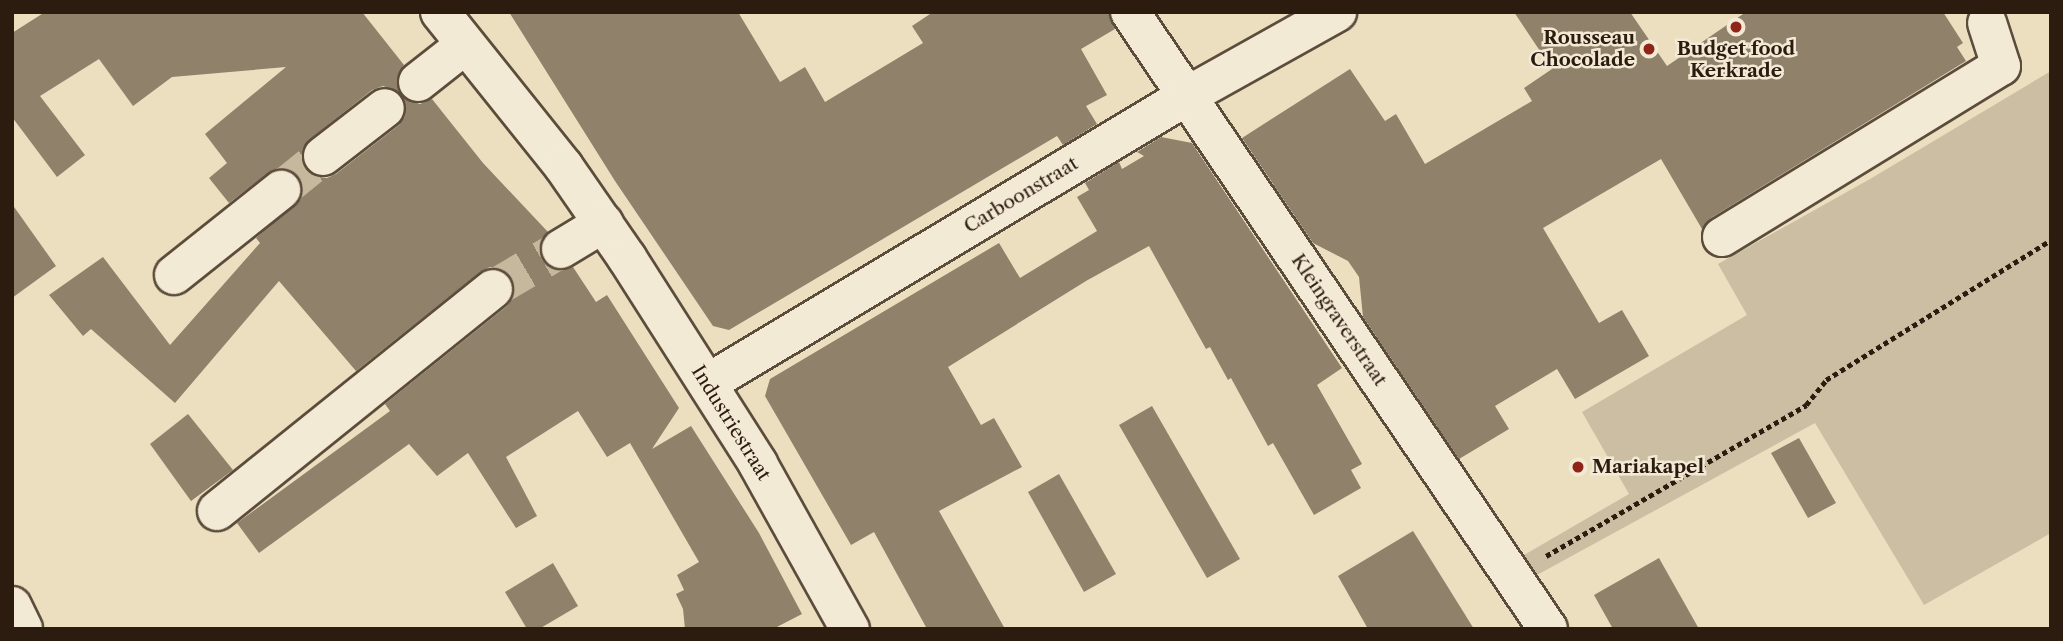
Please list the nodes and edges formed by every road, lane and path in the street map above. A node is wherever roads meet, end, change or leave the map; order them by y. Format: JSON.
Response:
{"nodes":[{"id":1,"x":440,"y":12,"type":"edge"},
{"id":2,"x":1130,"y":12,"type":"edge"},
{"id":3,"x":1337,"y":12,"type":"edge"},
{"id":4,"x":1987,"y":23,"type":"dead end"},
{"id":5,"x":465,"y":45,"type":"junction"},
{"id":6,"x":418,"y":82,"type":"dead end"},
{"id":7,"x":1187,"y":96,"type":"junction"},
{"id":8,"x":385,"y":108,"type":"dead end"},
{"id":9,"x":323,"y":156,"type":"tunnel mouth"},
{"id":10,"x":281,"y":190,"type":"tunnel mouth"},
{"id":11,"x":604,"y":223,"type":"junction"},
{"id":12,"x":1722,"y":237,"type":"dead end"},
{"id":13,"x":2051,"y":240,"type":"edge"},
{"id":14,"x":561,"y":249,"type":"tunnel mouth"},
{"id":15,"x":174,"y":275,"type":"dead end"},
{"id":16,"x":493,"y":289,"type":"tunnel mouth"},
{"id":17,"x":708,"y":383,"type":"junction"},
{"id":18,"x":216,"y":511,"type":"dead end"},
{"id":19,"x":1512,"y":575,"type":"junction"},
{"id":20,"x":12,"y":606,"type":"edge"},
{"id":21,"x":23,"y":629,"type":"edge"},
{"id":22,"x":850,"y":629,"type":"edge"},
{"id":23,"x":1548,"y":629,"type":"edge"}],
"edges":[{"from":1,"to":5,"type":"street","name":"Industriestraat"},
{"from":2,"to":7,"type":"street","name":"Kleingraverstraat"},
{"from":3,"to":7,"type":"street","name":"Carboonstraat"},
{"from":4,"to":12,"type":"street"},
{"from":5,"to":6,"type":"street"},
{"from":5,"to":11,"type":"street","name":"Industriestraat"},
{"from":7,"to":17,"type":"street","name":"Carboonstraat"},
{"from":7,"to":19,"type":"street","name":"Kleingraverstraat"},
{"from":8,"to":9,"type":"street"},
{"from":10,"to":15,"type":"street"},
{"from":11,"to":14,"type":"street"},
{"from":11,"to":17,"type":"street","name":"Industriestraat"},
{"from":13,"to":19,"type":"path"},
{"from":16,"to":18,"type":"street"},
{"from":17,"to":22,"type":"street","name":"Industriestraat"},
{"from":19,"to":23,"type":"street","name":"Kleingraverstraat"},
{"from":20,"to":21,"type":"street"}]}
